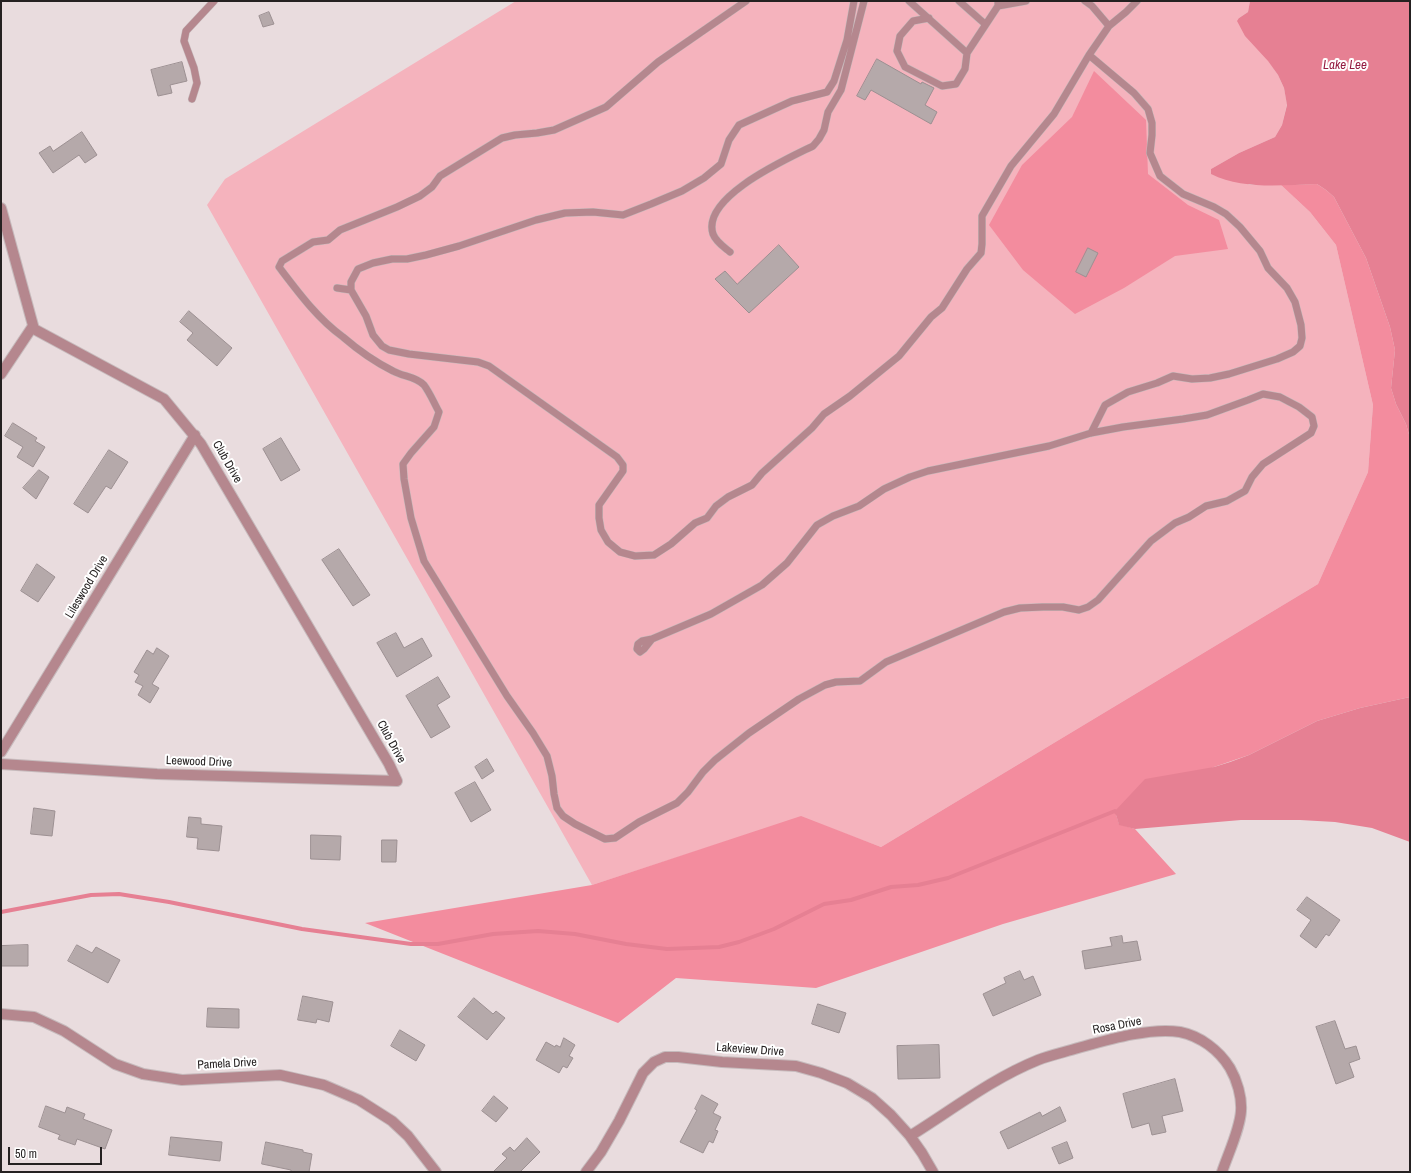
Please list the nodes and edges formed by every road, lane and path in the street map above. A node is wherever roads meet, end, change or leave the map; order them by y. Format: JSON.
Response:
{"nodes":[{"id":1,"x":214,"y":1,"type":"edge"},
{"id":2,"x":746,"y":1,"type":"edge"},
{"id":3,"x":854,"y":1,"type":"edge"},
{"id":4,"x":864,"y":1,"type":"edge"},
{"id":5,"x":909,"y":1,"type":"edge"},
{"id":6,"x":959,"y":1,"type":"edge"},
{"id":7,"x":1026,"y":1,"type":"edge"},
{"id":8,"x":1085,"y":1,"type":"edge"},
{"id":9,"x":1137,"y":1,"type":"edge"},
{"id":10,"x":998,"y":3,"type":"edge"},
{"id":11,"x":929,"y":18,"type":"junction"},
{"id":12,"x":985,"y":24,"type":"junction"},
{"id":13,"x":1109,"y":26,"type":"junction"},
{"id":14,"x":966,"y":53,"type":"junction"},
{"id":15,"x":1089,"y":55,"type":"junction"},
{"id":16,"x":192,"y":99,"type":"dead end"},
{"id":17,"x":1,"y":208,"type":"edge"},
{"id":18,"x":730,"y":252,"type":"dead end"},
{"id":19,"x":337,"y":288,"type":"dead end"},
{"id":20,"x":351,"y":290,"type":"junction"},
{"id":21,"x":33,"y":326,"type":"junction"},
{"id":22,"x":1,"y":374,"type":"edge"},
{"id":23,"x":1090,"y":434,"type":"junction"},
{"id":24,"x":194,"y":435,"type":"junction"},
{"id":25,"x":652,"y":639,"type":"dead end"},
{"id":26,"x":1,"y":752,"type":"edge"},
{"id":27,"x":1,"y":764,"type":"edge"},
{"id":28,"x":397,"y":781,"type":"joint"},
{"id":29,"x":1,"y":1014,"type":"edge"},
{"id":30,"x":910,"y":1136,"type":"junction"},
{"id":31,"x":436,"y":1172,"type":"edge"},
{"id":32,"x":586,"y":1172,"type":"edge"},
{"id":33,"x":933,"y":1172,"type":"edge"},
{"id":34,"x":1222,"y":1172,"type":"edge"}],
"edges":[{"from":1,"to":16,"type":"lane"},
{"from":2,"to":23,"type":"lane"},
{"from":3,"to":20,"type":"lane"},
{"from":4,"to":18,"type":"lane"},
{"from":5,"to":11,"type":"lane"},
{"from":6,"to":12,"type":"lane"},
{"from":7,"to":10,"type":"lane"},
{"from":8,"to":13,"type":"lane"},
{"from":9,"to":13,"type":"lane"},
{"from":10,"to":12,"type":"lane"},
{"from":11,"to":14,"type":"lane"},
{"from":11,"to":14,"type":"lane"},
{"from":12,"to":14,"type":"lane"},
{"from":13,"to":15,"type":"lane"},
{"from":15,"to":20,"type":"lane"},
{"from":15,"to":23,"type":"lane"},
{"from":17,"to":21,"type":"street"},
{"from":19,"to":20,"type":"lane"},
{"from":21,"to":22,"type":"street"},
{"from":21,"to":24,"type":"street","name":"Club Drive"},
{"from":23,"to":25,"type":"lane"},
{"from":24,"to":26,"type":"street","name":"Lileswood Drive"},
{"from":24,"to":28,"type":"street","name":"Club Drive"},
{"from":27,"to":28,"type":"street","name":"Leewood Drive"},
{"from":29,"to":31,"type":"street","name":"Pamela Drive"},
{"from":30,"to":32,"type":"street","name":"Lakeview Drive"},
{"from":30,"to":33,"type":"street","name":"Lakeview Drive"},
{"from":30,"to":34,"type":"street","name":"Rosa Drive"}]}
